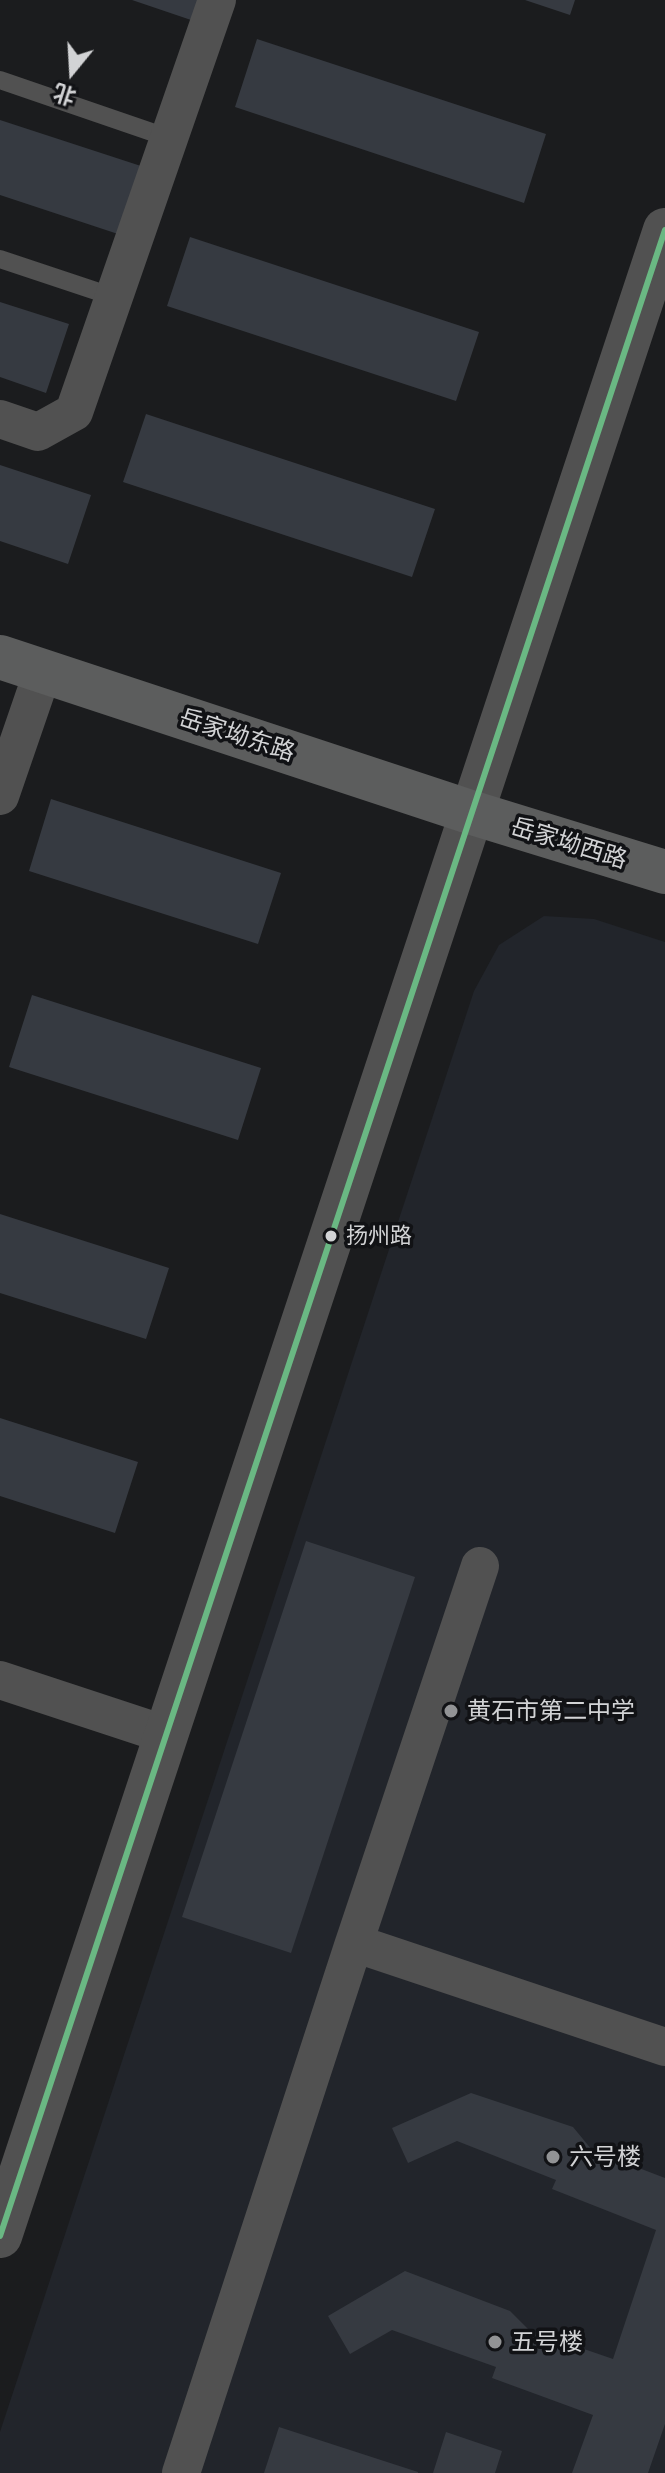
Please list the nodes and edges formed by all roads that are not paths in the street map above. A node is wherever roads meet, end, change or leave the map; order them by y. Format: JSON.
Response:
{"nodes":[{"id":1,"x":217,"y":0,"type":"edge"},
{"id":2,"x":0,"y":80,"type":"edge"},
{"id":3,"x":169,"y":138,"type":"junction"},
{"id":4,"x":665,"y":230,"type":"edge"},
{"id":5,"x":0,"y":259,"type":"edge"},
{"id":6,"x":114,"y":297,"type":"junction"},
{"id":7,"x":0,"y":419,"type":"edge"},
{"id":8,"x":0,"y":657,"type":"edge"},
{"id":9,"x":43,"y":671,"type":"junction"},
{"id":10,"x":0,"y":796,"type":"edge"},
{"id":11,"x":473,"y":813,"type":"junction"},
{"id":12,"x":665,"y":872,"type":"edge"},
{"id":13,"x":480,"y":1566,"type":"dead end"},
{"id":14,"x":0,"y":1680,"type":"edge"},
{"id":15,"x":167,"y":1735,"type":"junction"},
{"id":16,"x":354,"y":1943,"type":"junction"},
{"id":17,"x":665,"y":2047,"type":"edge"},
{"id":18,"x":0,"y":2236,"type":"edge"},
{"id":19,"x":181,"y":2473,"type":"edge"}],
"edges":[{"from":1,"to":3,"type":"street"},
{"from":2,"to":3,"type":"lane"},
{"from":3,"to":6,"type":"street"},
{"from":4,"to":11,"type":"street"},
{"from":5,"to":6,"type":"lane"},
{"from":6,"to":7,"type":"street"},
{"from":8,"to":9,"type":"main road","name":"岳家坳东路"},
{"from":9,"to":10,"type":"street"},
{"from":9,"to":11,"type":"main road","name":"岳家坳东路"},
{"from":11,"to":12,"type":"main road","name":"岳家坳西路"},
{"from":11,"to":15,"type":"street"},
{"from":13,"to":16,"type":"street"},
{"from":14,"to":15,"type":"street"},
{"from":15,"to":18,"type":"street"},
{"from":16,"to":17,"type":"street"},
{"from":16,"to":19,"type":"street"}]}
